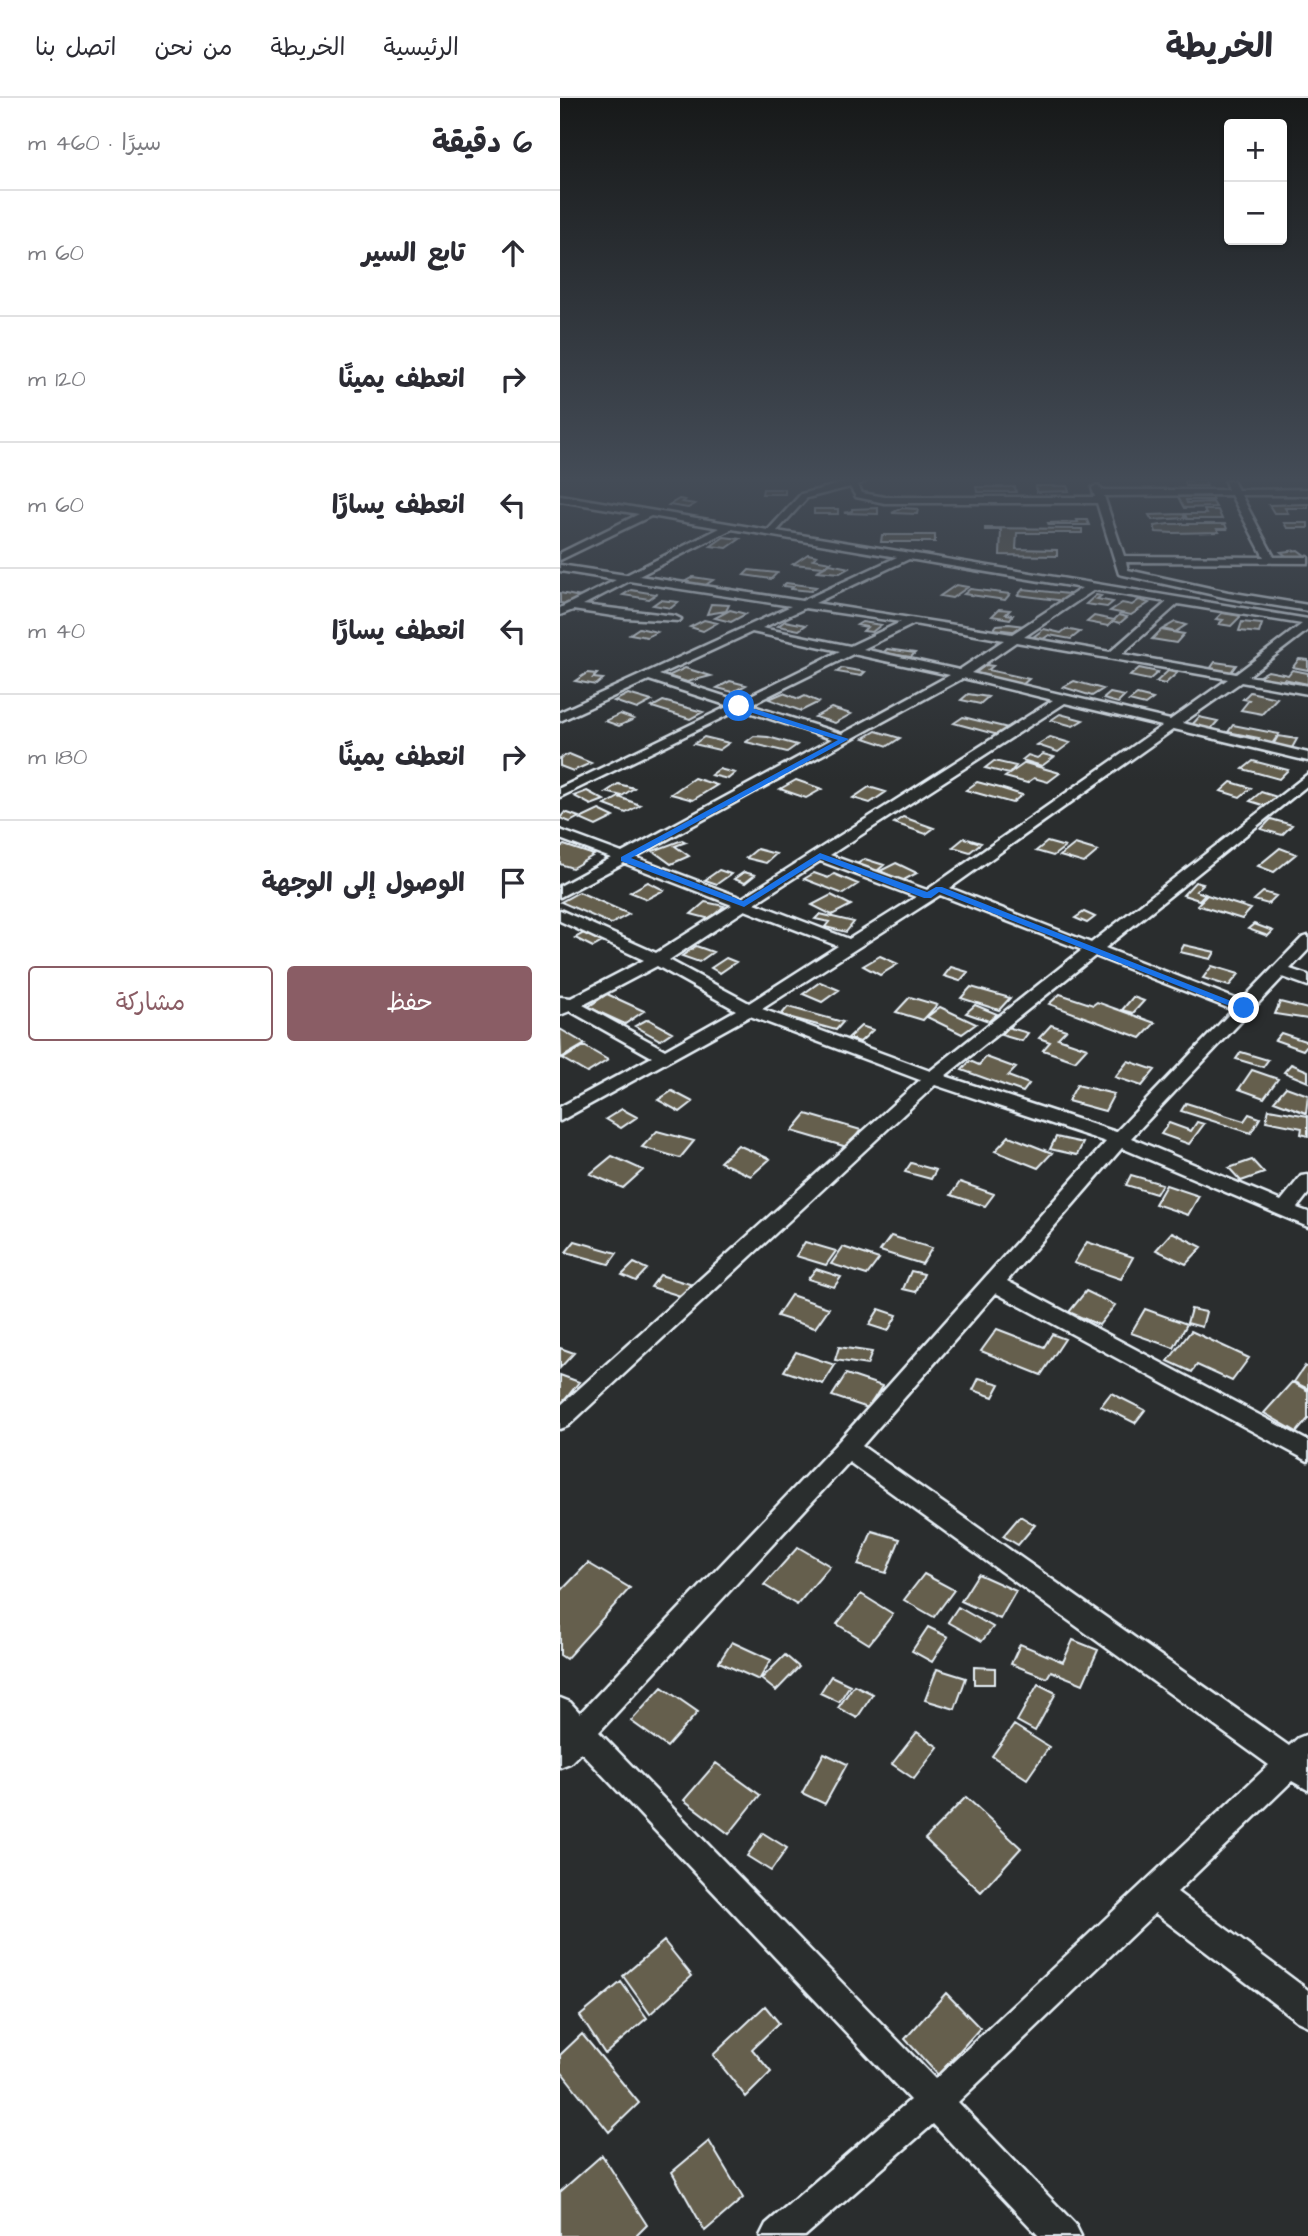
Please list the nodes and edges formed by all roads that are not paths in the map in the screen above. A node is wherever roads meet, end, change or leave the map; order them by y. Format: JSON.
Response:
{"nodes":[{"id":1,"x":621,"y":581,"type":"edge"},
{"id":2,"x":643,"y":581,"type":"edge"},
{"id":3,"x":855,"y":581,"type":"edge"},
{"id":4,"x":1061,"y":581,"type":"edge"},
{"id":5,"x":1123,"y":581,"type":"edge"},
{"id":6,"x":1163,"y":581,"type":"edge"},
{"id":7,"x":1092,"y":586,"type":"junction"},
{"id":8,"x":1123,"y":591,"type":"junction"},
{"id":9,"x":1176,"y":600,"type":"junction"},
{"id":10,"x":572,"y":606,"type":"junction"},
{"id":11,"x":802,"y":606,"type":"junction"},
{"id":12,"x":1308,"y":608,"type":"edge"},
{"id":13,"x":560,"y":612,"type":"edge"},
{"id":14,"x":675,"y":620,"type":"dead end"},
{"id":15,"x":911,"y":621,"type":"junction"},
{"id":16,"x":1308,"y":624,"type":"edge"},
{"id":17,"x":753,"y":629,"type":"junction"},
{"id":18,"x":1016,"y":638,"type":"junction"},
{"id":19,"x":854,"y":649,"type":"junction"},
{"id":20,"x":1113,"y":655,"type":"junction"},
{"id":21,"x":961,"y":674,"type":"junction"},
{"id":22,"x":649,"y":676,"type":"junction"},
{"id":23,"x":1238,"y":678,"type":"junction"},
{"id":24,"x":1308,"y":690,"type":"edge"},
{"id":25,"x":1064,"y":698,"type":"junction"},
{"id":26,"x":739,"y":706,"type":"junction"},
{"id":27,"x":560,"y":717,"type":"edge"},
{"id":28,"x":1172,"y":724,"type":"junction"},
{"id":29,"x":845,"y":739,"type":"junction"},
{"id":30,"x":1308,"y":757,"type":"edge"},
{"id":31,"x":1308,"y":778,"type":"edge"},
{"id":32,"x":560,"y":793,"type":"edge"},
{"id":33,"x":560,"y":834,"type":"edge"},
{"id":34,"x":820,"y":856,"type":"junction"},
{"id":35,"x":624,"y":859,"type":"junction"},
{"id":36,"x":560,"y":892,"type":"edge"},
{"id":37,"x":933,"y":892,"type":"junction"},
{"id":38,"x":744,"y":905,"type":"junction"},
{"id":39,"x":560,"y":915,"type":"edge"},
{"id":40,"x":1308,"y":941,"type":"edge"},
{"id":41,"x":850,"y":945,"type":"junction"},
{"id":42,"x":1090,"y":950,"type":"junction"},
{"id":43,"x":657,"y":960,"type":"junction"},
{"id":44,"x":1280,"y":971,"type":"junction"},
{"id":45,"x":1308,"y":981,"type":"edge"},
{"id":46,"x":564,"y":1005,"type":"edge"},
{"id":47,"x":1244,"y":1008,"type":"junction"},
{"id":48,"x":749,"y":1010,"type":"junction"},
{"id":49,"x":663,"y":1056,"type":"junction"},
{"id":50,"x":933,"y":1078,"type":"junction"},
{"id":51,"x":560,"y":1115,"type":"edge"},
{"id":52,"x":1119,"y":1140,"type":"junction"},
{"id":53,"x":1308,"y":1181,"type":"edge"},
{"id":54,"x":1285,"y":1209,"type":"junction"},
{"id":55,"x":1308,"y":1220,"type":"edge"},
{"id":56,"x":992,"y":1282,"type":"junction"},
{"id":57,"x":560,"y":1420,"type":"edge"},
{"id":58,"x":847,"y":1447,"type":"junction"},
{"id":59,"x":1308,"y":1452,"type":"edge"},
{"id":60,"x":567,"y":1732,"type":"edge"},
{"id":61,"x":1302,"y":1763,"type":"edge"},
{"id":62,"x":1154,"y":1894,"type":"junction"},
{"id":63,"x":1308,"y":2010,"type":"edge"},
{"id":64,"x":936,"y":2101,"type":"junction"},
{"id":65,"x":778,"y":2236,"type":"edge"},
{"id":66,"x":1063,"y":2236,"type":"edge"}],
"edges":[{"from":1,"to":10,"type":"street"},
{"from":2,"to":11,"type":"street"},
{"from":3,"to":11,"type":"street"},
{"from":4,"to":7,"type":"street"},
{"from":5,"to":8,"type":"street"},
{"from":6,"to":12,"type":"street"},
{"from":7,"to":8,"type":"street"},
{"from":7,"to":18,"type":"street"},
{"from":8,"to":9,"type":"street"},
{"from":9,"to":16,"type":"street"},
{"from":9,"to":20,"type":"street"},
{"from":10,"to":13,"type":"street"},
{"from":10,"to":14,"type":"street"},
{"from":11,"to":15,"type":"street"},
{"from":11,"to":17,"type":"street"},
{"from":15,"to":18,"type":"street"},
{"from":15,"to":19,"type":"street"},
{"from":16,"to":23,"type":"street"},
{"from":17,"to":19,"type":"street"},
{"from":17,"to":22,"type":"street"},
{"from":18,"to":20,"type":"street"},
{"from":18,"to":21,"type":"street"},
{"from":19,"to":21,"type":"street"},
{"from":19,"to":26,"type":"street"},
{"from":20,"to":23,"type":"street"},
{"from":21,"to":25,"type":"street"},
{"from":21,"to":29,"type":"street"},
{"from":22,"to":26,"type":"street"},
{"from":22,"to":27,"type":"street"},
{"from":23,"to":24,"type":"street"},
{"from":23,"to":28,"type":"street"},
{"from":25,"to":28,"type":"street"},
{"from":25,"to":34,"type":"street"},
{"from":26,"to":29,"type":"street"},
{"from":26,"to":32,"type":"street"},
{"from":28,"to":30,"type":"street"},
{"from":28,"to":37,"type":"street"},
{"from":29,"to":35,"type":"street"},
{"from":31,"to":42,"type":"street"},
{"from":33,"to":35,"type":"street"},
{"from":34,"to":37,"type":"street"},
{"from":34,"to":38,"type":"street"},
{"from":35,"to":36,"type":"street"},
{"from":35,"to":38,"type":"street"},
{"from":37,"to":41,"type":"street"},
{"from":37,"to":42,"type":"street"},
{"from":38,"to":41,"type":"street"},
{"from":38,"to":43,"type":"street"},
{"from":39,"to":43,"type":"street"},
{"from":40,"to":44,"type":"street"},
{"from":41,"to":48,"type":"street"},
{"from":42,"to":47,"type":"street"},
{"from":42,"to":50,"type":"street"},
{"from":43,"to":46,"type":"street"},
{"from":43,"to":48,"type":"street"},
{"from":44,"to":45,"type":"street"},
{"from":44,"to":47,"type":"street"},
{"from":46,"to":49,"type":"street"},
{"from":47,"to":52,"type":"street"},
{"from":48,"to":49,"type":"street"},
{"from":48,"to":50,"type":"street"},
{"from":49,"to":51,"type":"street"},
{"from":50,"to":52,"type":"street"},
{"from":50,"to":57,"type":"street"},
{"from":52,"to":54,"type":"street"},
{"from":52,"to":56,"type":"street"},
{"from":53,"to":54,"type":"street"},
{"from":54,"to":55,"type":"street"},
{"from":56,"to":58,"type":"street"},
{"from":56,"to":59,"type":"street"},
{"from":58,"to":60,"type":"street"},
{"from":58,"to":61,"type":"street"},
{"from":60,"to":64,"type":"street"},
{"from":61,"to":62,"type":"street"},
{"from":62,"to":63,"type":"street"},
{"from":62,"to":64,"type":"street"},
{"from":64,"to":65,"type":"street"},
{"from":64,"to":66,"type":"street"}]}
